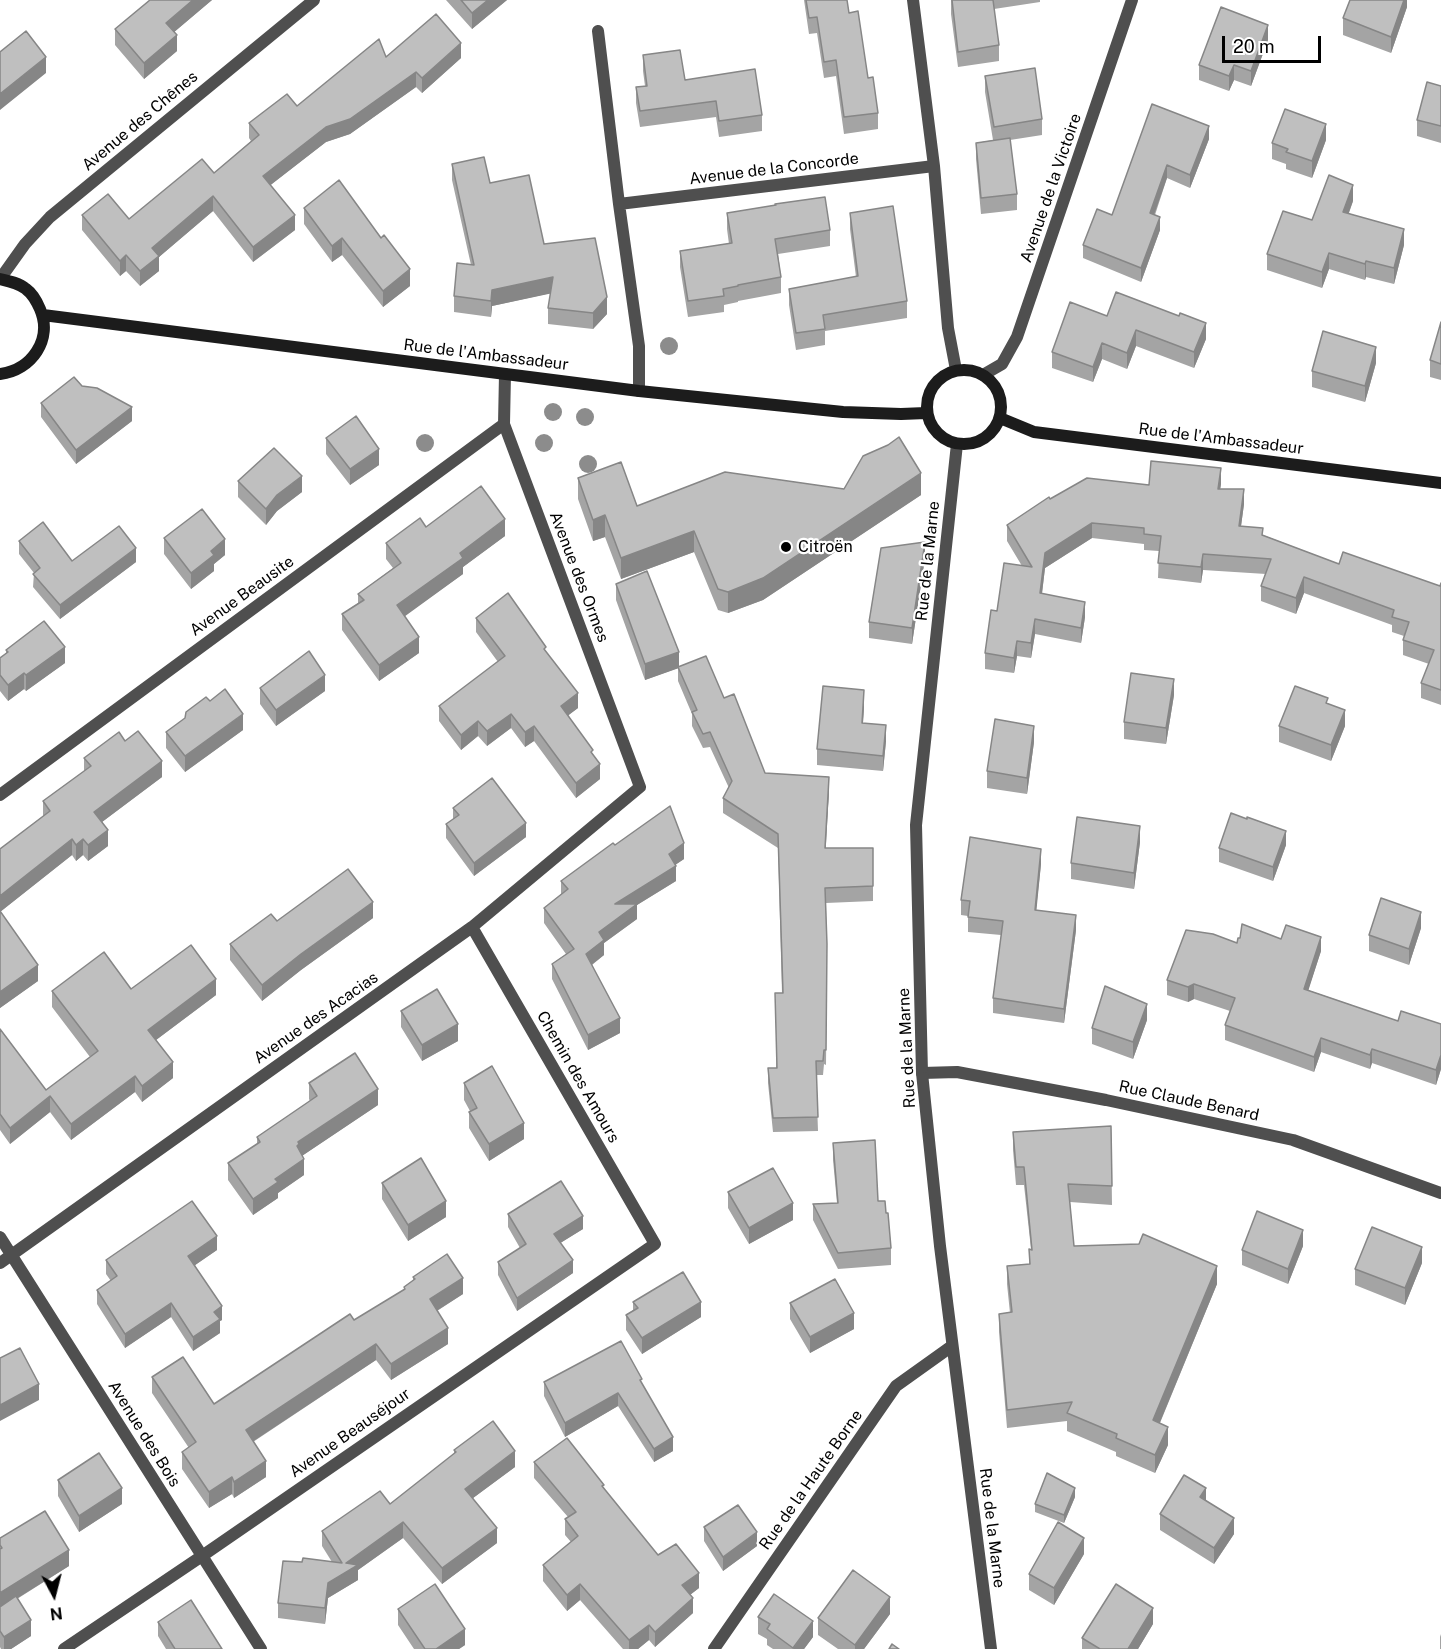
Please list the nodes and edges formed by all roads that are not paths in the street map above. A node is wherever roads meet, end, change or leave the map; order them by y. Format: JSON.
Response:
{"nodes":[{"id":1,"x":314,"y":0,"type":"edge"},
{"id":2,"x":912,"y":0,"type":"edge"},
{"id":3,"x":1132,"y":0,"type":"edge"},
{"id":4,"x":598,"y":31,"type":"dead end"},
{"id":5,"x":934,"y":166,"type":"junction"},
{"id":6,"x":619,"y":204,"type":"junction"},
{"id":7,"x":0,"y":279,"type":"edge"},
{"id":8,"x":43,"y":315,"type":"junction"},
{"id":9,"x":956,"y":370,"type":"junction"},
{"id":10,"x":0,"y":374,"type":"edge"},
{"id":11,"x":505,"y":374,"type":"junction"},
{"id":12,"x":983,"y":375,"type":"junction"},
{"id":13,"x":639,"y":391,"type":"junction"},
{"id":14,"x":926,"y":413,"type":"junction"},
{"id":15,"x":1000,"y":418,"type":"junction"},
{"id":16,"x":504,"y":424,"type":"junction"},
{"id":17,"x":957,"y":444,"type":"junction"},
{"id":18,"x":1441,"y":483,"type":"edge"},
{"id":19,"x":640,"y":787,"type":"joint"},
{"id":20,"x":0,"y":795,"type":"edge"},
{"id":21,"x":472,"y":927,"type":"junction"},
{"id":22,"x":922,"y":1073,"type":"junction"},
{"id":23,"x":1441,"y":1192,"type":"edge"},
{"id":24,"x":0,"y":1237,"type":"edge"},
{"id":25,"x":655,"y":1244,"type":"joint"},
{"id":26,"x":11,"y":1255,"type":"junction"},
{"id":27,"x":0,"y":1263,"type":"edge"},
{"id":28,"x":952,"y":1346,"type":"junction"},
{"id":29,"x":202,"y":1556,"type":"junction"},
{"id":30,"x":64,"y":1649,"type":"edge"},
{"id":31,"x":261,"y":1649,"type":"edge"},
{"id":32,"x":714,"y":1649,"type":"edge"},
{"id":33,"x":991,"y":1649,"type":"edge"}],
"edges":[{"from":1,"to":7,"type":"street","name":"Avenue des Chênes"},
{"from":2,"to":5,"type":"street"},
{"from":3,"to":12,"type":"street","name":"Avenue de la Victoire"},
{"from":4,"to":6,"type":"street"},
{"from":5,"to":6,"type":"street","name":"Avenue de la Concorde"},
{"from":5,"to":9,"type":"street"},
{"from":6,"to":13,"type":"street"},
{"from":7,"to":8,"type":"main road"},
{"from":8,"to":10,"type":"main road"},
{"from":8,"to":11,"type":"main road","name":"Rue de l'Ambassadeur"},
{"from":9,"to":12,"type":"main road"},
{"from":9,"to":14,"type":"main road"},
{"from":11,"to":13,"type":"main road","name":"Rue de l'Ambassadeur"},
{"from":11,"to":16,"type":"street","name":"Avenue des Ormes"},
{"from":12,"to":15,"type":"main road"},
{"from":13,"to":14,"type":"main road","name":"Rue de l'Ambassadeur"},
{"from":14,"to":17,"type":"main road"},
{"from":15,"to":17,"type":"main road"},
{"from":15,"to":18,"type":"main road","name":"Rue de l'Ambassadeur"},
{"from":16,"to":19,"type":"street","name":"Avenue des Ormes"},
{"from":16,"to":20,"type":"street","name":"Avenue Beausite"},
{"from":17,"to":22,"type":"street","name":"Rue de la Marne"},
{"from":19,"to":21,"type":"street","name":"Avenue des Acacias"},
{"from":21,"to":25,"type":"street","name":"Chemin des Amours"},
{"from":21,"to":26,"type":"street","name":"Avenue des Acacias"},
{"from":22,"to":23,"type":"street","name":"Rue Claude Benard"},
{"from":22,"to":28,"type":"street","name":"Rue de la Marne"},
{"from":24,"to":26,"type":"street","name":"Avenue des Bois"},
{"from":25,"to":29,"type":"street","name":"Avenue Beauséjour"},
{"from":26,"to":27,"type":"street","name":"Avenue des Acacias"},
{"from":26,"to":29,"type":"street","name":"Avenue des Bois"},
{"from":28,"to":32,"type":"street","name":"Rue de la Haute Borne"},
{"from":28,"to":33,"type":"street","name":"Rue de la Marne"},
{"from":29,"to":30,"type":"street","name":"Avenue Beauséjour"},
{"from":29,"to":31,"type":"street","name":"Avenue des Bois"}]}
